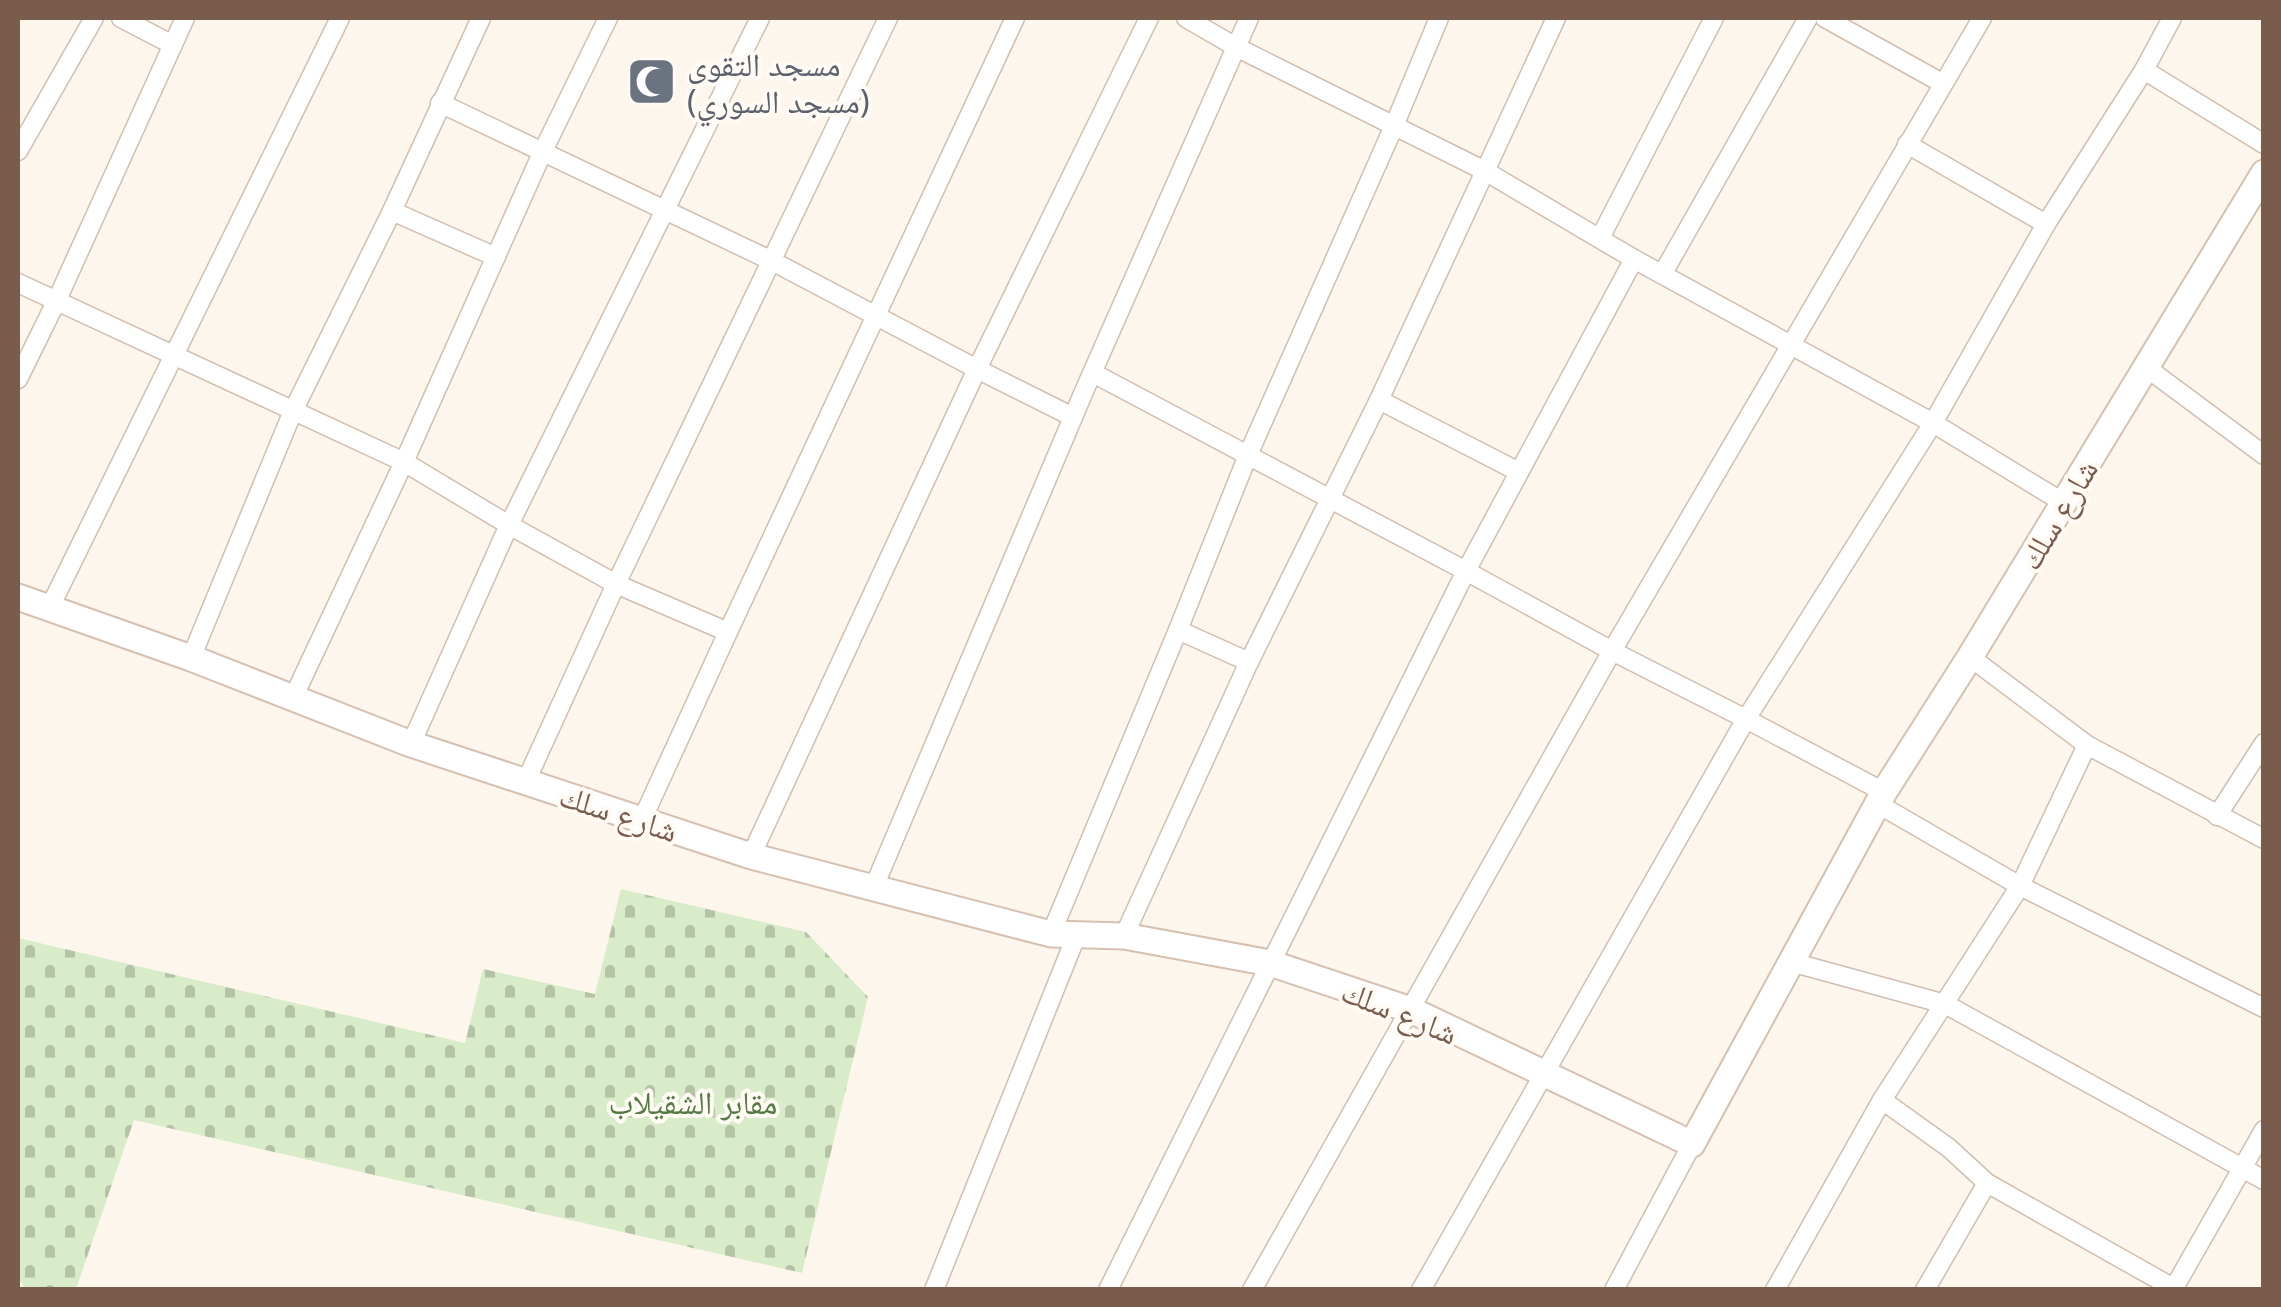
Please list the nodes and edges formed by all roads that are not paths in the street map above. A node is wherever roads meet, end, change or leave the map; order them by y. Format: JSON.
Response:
{"nodes":[{"id":1,"x":94,"y":18,"type":"edge"},
{"id":2,"x":121,"y":18,"type":"edge"},
{"id":3,"x":185,"y":18,"type":"edge"},
{"id":4,"x":340,"y":18,"type":"edge"},
{"id":5,"x":481,"y":18,"type":"edge"},
{"id":6,"x":608,"y":18,"type":"edge"},
{"id":7,"x":760,"y":18,"type":"edge"},
{"id":8,"x":888,"y":18,"type":"edge"},
{"id":9,"x":1015,"y":18,"type":"edge"},
{"id":10,"x":1149,"y":18,"type":"edge"},
{"id":11,"x":1186,"y":18,"type":"edge"},
{"id":12,"x":1249,"y":18,"type":"edge"},
{"id":13,"x":1439,"y":18,"type":"edge"},
{"id":14,"x":1714,"y":18,"type":"edge"},
{"id":15,"x":1808,"y":18,"type":"edge"},
{"id":16,"x":1826,"y":18,"type":"edge"},
{"id":17,"x":1982,"y":18,"type":"edge"},
{"id":18,"x":2172,"y":18,"type":"edge"},
{"id":19,"x":1551,"y":19,"type":"edge"},
{"id":20,"x":173,"y":45,"type":"junction"},
{"id":21,"x":1236,"y":47,"type":"junction"},
{"id":22,"x":2144,"y":70,"type":"junction"},
{"id":23,"x":1942,"y":83,"type":"junction"},
{"id":24,"x":440,"y":103,"type":"junction"},
{"id":25,"x":1394,"y":126,"type":"junction"},
{"id":26,"x":1907,"y":144,"type":"junction"},
{"id":27,"x":2264,"y":144,"type":"edge"},
{"id":28,"x":18,"y":151,"type":"edge"},
{"id":29,"x":543,"y":151,"type":"junction"},
{"id":30,"x":1486,"y":172,"type":"junction"},
{"id":31,"x":2264,"y":173,"type":"edge"},
{"id":32,"x":392,"y":211,"type":"junction"},
{"id":33,"x":664,"y":211,"type":"junction"},
{"id":34,"x":2046,"y":224,"type":"junction"},
{"id":35,"x":1600,"y":238,"type":"junction"},
{"id":36,"x":496,"y":257,"type":"junction"},
{"id":37,"x":1634,"y":259,"type":"junction"},
{"id":38,"x":772,"y":260,"type":"junction"},
{"id":39,"x":1663,"y":273,"type":"junction"},
{"id":40,"x":18,"y":283,"type":"edge"},
{"id":41,"x":56,"y":302,"type":"junction"},
{"id":42,"x":876,"y":315,"type":"junction"},
{"id":43,"x":1790,"y":344,"type":"junction"},
{"id":44,"x":173,"y":356,"type":"junction"},
{"id":45,"x":2146,"y":368,"type":"junction"},
{"id":46,"x":977,"y":370,"type":"junction"},
{"id":47,"x":1093,"y":373,"type":"junction"},
{"id":48,"x":18,"y":380,"type":"edge"},
{"id":49,"x":1378,"y":400,"type":"junction"},
{"id":50,"x":294,"y":411,"type":"junction"},
{"id":51,"x":1074,"y":417,"type":"junction"},
{"id":52,"x":1933,"y":423,"type":"junction"},
{"id":53,"x":2264,"y":455,"type":"edge"},
{"id":54,"x":1248,"y":456,"type":"junction"},
{"id":55,"x":404,"y":462,"type":"junction"},
{"id":56,"x":1519,"y":472,"type":"junction"},
{"id":57,"x":1328,"y":499,"type":"junction"},
{"id":58,"x":2064,"y":503,"type":"junction"},
{"id":59,"x":508,"y":524,"type":"junction"},
{"id":60,"x":1466,"y":570,"type":"junction"},
{"id":61,"x":616,"y":584,"type":"junction"},
{"id":62,"x":18,"y":597,"type":"edge"},
{"id":63,"x":49,"y":609,"type":"junction"},
{"id":64,"x":1178,"y":630,"type":"junction"},
{"id":65,"x":728,"y":632,"type":"junction"},
{"id":66,"x":1612,"y":651,"type":"junction"},
{"id":67,"x":1970,"y":657,"type":"junction"},
{"id":68,"x":192,"y":658,"type":"junction"},
{"id":69,"x":1249,"y":662,"type":"junction"},
{"id":70,"x":293,"y":698,"type":"junction"},
{"id":71,"x":1746,"y":719,"type":"junction"},
{"id":72,"x":2264,"y":743,"type":"edge"},
{"id":73,"x":412,"y":744,"type":"junction"},
{"id":74,"x":2087,"y":745,"type":"junction"},
{"id":75,"x":526,"y":781,"type":"junction"},
{"id":76,"x":1881,"y":798,"type":"junction"},
{"id":77,"x":2218,"y":816,"type":"junction"},
{"id":78,"x":642,"y":820,"type":"junction"},
{"id":79,"x":2264,"y":840,"type":"edge"},
{"id":80,"x":752,"y":856,"type":"junction"},
{"id":81,"x":2020,"y":886,"type":"junction"},
{"id":82,"x":873,"y":889,"type":"junction"},
{"id":83,"x":1064,"y":934,"type":"junction"},
{"id":84,"x":1124,"y":936,"type":"junction"},
{"id":85,"x":1792,"y":962,"type":"junction"},
{"id":86,"x":1270,"y":963,"type":"junction"},
{"id":87,"x":1945,"y":1004,"type":"junction"},
{"id":88,"x":2264,"y":1008,"type":"edge"},
{"id":89,"x":1410,"y":1010,"type":"junction"},
{"id":90,"x":1542,"y":1074,"type":"junction"},
{"id":91,"x":1882,"y":1100,"type":"junction"},
{"id":92,"x":2264,"y":1130,"type":"edge"},
{"id":93,"x":1692,"y":1144,"type":"junction"},
{"id":94,"x":2242,"y":1169,"type":"junction"},
{"id":95,"x":2264,"y":1180,"type":"edge"},
{"id":96,"x":1987,"y":1183,"type":"junction"},
{"id":97,"x":2175,"y":1289,"type":"edge"},
{"id":98,"x":934,"y":1290,"type":"edge"},
{"id":99,"x":1108,"y":1290,"type":"edge"},
{"id":100,"x":1252,"y":1290,"type":"edge"},
{"id":101,"x":1421,"y":1290,"type":"edge"},
{"id":102,"x":1614,"y":1290,"type":"edge"},
{"id":103,"x":1775,"y":1290,"type":"edge"},
{"id":104,"x":1925,"y":1290,"type":"edge"}],
"edges":[{"from":1,"to":28,"type":"street"},
{"from":2,"to":20,"type":"street"},
{"from":3,"to":20,"type":"street"},
{"from":4,"to":44,"type":"street"},
{"from":5,"to":24,"type":"street"},
{"from":6,"to":29,"type":"street"},
{"from":7,"to":33,"type":"street"},
{"from":8,"to":38,"type":"street"},
{"from":9,"to":42,"type":"street"},
{"from":10,"to":46,"type":"street"},
{"from":11,"to":21,"type":"street"},
{"from":12,"to":21,"type":"street"},
{"from":13,"to":25,"type":"street"},
{"from":14,"to":35,"type":"street"},
{"from":15,"to":39,"type":"street"},
{"from":16,"to":23,"type":"street"},
{"from":17,"to":23,"type":"street"},
{"from":18,"to":22,"type":"street"},
{"from":19,"to":30,"type":"street"},
{"from":20,"to":41,"type":"street"},
{"from":21,"to":25,"type":"street"},
{"from":21,"to":47,"type":"street"},
{"from":22,"to":27,"type":"street"},
{"from":22,"to":34,"type":"street"},
{"from":23,"to":26,"type":"street"},
{"from":24,"to":29,"type":"street"},
{"from":24,"to":32,"type":"street"},
{"from":25,"to":30,"type":"street"},
{"from":25,"to":54,"type":"street"},
{"from":26,"to":34,"type":"street"},
{"from":26,"to":43,"type":"street"},
{"from":29,"to":33,"type":"street"},
{"from":29,"to":36,"type":"street"},
{"from":30,"to":35,"type":"street"},
{"from":30,"to":49,"type":"street"},
{"from":31,"to":45,"type":"street","name":"شارع سلك"},
{"from":32,"to":36,"type":"street"},
{"from":32,"to":50,"type":"street"},
{"from":33,"to":38,"type":"street"},
{"from":33,"to":59,"type":"street"},
{"from":34,"to":52,"type":"street"},
{"from":35,"to":37,"type":"street"},
{"from":36,"to":55,"type":"street"},
{"from":37,"to":39,"type":"street"},
{"from":37,"to":56,"type":"street"},
{"from":38,"to":42,"type":"street"},
{"from":38,"to":61,"type":"street"},
{"from":39,"to":43,"type":"street"},
{"from":40,"to":41,"type":"street"},
{"from":41,"to":44,"type":"street"},
{"from":41,"to":48,"type":"street"},
{"from":42,"to":46,"type":"street"},
{"from":42,"to":65,"type":"street"},
{"from":43,"to":52,"type":"street"},
{"from":43,"to":66,"type":"street"},
{"from":44,"to":50,"type":"street"},
{"from":44,"to":63,"type":"street"},
{"from":45,"to":53,"type":"street"},
{"from":45,"to":58,"type":"street","name":"شارع سلك"},
{"from":46,"to":51,"type":"street"},
{"from":46,"to":80,"type":"street"},
{"from":47,"to":51,"type":"street"},
{"from":47,"to":54,"type":"street"},
{"from":49,"to":56,"type":"street"},
{"from":49,"to":57,"type":"street"},
{"from":50,"to":55,"type":"street"},
{"from":50,"to":68,"type":"street"},
{"from":51,"to":82,"type":"street"},
{"from":52,"to":58,"type":"street"},
{"from":52,"to":71,"type":"street"},
{"from":54,"to":57,"type":"street"},
{"from":54,"to":64,"type":"street"},
{"from":55,"to":59,"type":"street"},
{"from":55,"to":70,"type":"street"},
{"from":56,"to":60,"type":"street"},
{"from":57,"to":60,"type":"street"},
{"from":57,"to":69,"type":"street"},
{"from":58,"to":67,"type":"street","name":"شارع سلك"},
{"from":59,"to":61,"type":"street"},
{"from":59,"to":73,"type":"street"},
{"from":60,"to":66,"type":"street"},
{"from":60,"to":86,"type":"street"},
{"from":61,"to":65,"type":"street"},
{"from":61,"to":75,"type":"street"},
{"from":62,"to":63,"type":"street","name":"شارع سلك"},
{"from":63,"to":68,"type":"street","name":"شارع سلك"},
{"from":64,"to":69,"type":"street"},
{"from":64,"to":83,"type":"street"},
{"from":65,"to":78,"type":"street"},
{"from":66,"to":71,"type":"street"},
{"from":66,"to":89,"type":"street"},
{"from":67,"to":74,"type":"street"},
{"from":67,"to":76,"type":"street","name":"شارع سلك"},
{"from":68,"to":70,"type":"street","name":"شارع سلك"},
{"from":69,"to":84,"type":"street"},
{"from":70,"to":73,"type":"street","name":"شارع سلك"},
{"from":71,"to":76,"type":"street"},
{"from":71,"to":90,"type":"street"},
{"from":72,"to":77,"type":"street"},
{"from":73,"to":75,"type":"street","name":"شارع سلك"},
{"from":74,"to":77,"type":"street"},
{"from":74,"to":81,"type":"street"},
{"from":75,"to":78,"type":"street","name":"شارع سلك"},
{"from":76,"to":81,"type":"street"},
{"from":76,"to":85,"type":"street","name":"شارع سلك"},
{"from":77,"to":79,"type":"street"},
{"from":78,"to":80,"type":"street","name":"شارع سلك"},
{"from":80,"to":82,"type":"street","name":"شارع سلك"},
{"from":81,"to":87,"type":"street"},
{"from":81,"to":88,"type":"street"},
{"from":82,"to":83,"type":"street","name":"شارع سلك"},
{"from":83,"to":84,"type":"street","name":"شارع سلك"},
{"from":83,"to":98,"type":"street"},
{"from":84,"to":86,"type":"street","name":"شارع سلك"},
{"from":85,"to":87,"type":"street"},
{"from":85,"to":93,"type":"street","name":"شارع سلك"},
{"from":86,"to":89,"type":"street","name":"شارع سلك"},
{"from":86,"to":99,"type":"street"},
{"from":87,"to":91,"type":"street"},
{"from":87,"to":94,"type":"street"},
{"from":89,"to":90,"type":"street","name":"شارع سلك"},
{"from":89,"to":100,"type":"street"},
{"from":90,"to":93,"type":"street","name":"شارع سلك"},
{"from":90,"to":101,"type":"street"},
{"from":91,"to":96,"type":"street"},
{"from":91,"to":103,"type":"street"},
{"from":92,"to":94,"type":"street"},
{"from":93,"to":102,"type":"street"},
{"from":94,"to":95,"type":"street"},
{"from":94,"to":97,"type":"street"},
{"from":96,"to":97,"type":"street"},
{"from":96,"to":104,"type":"street"}]}
